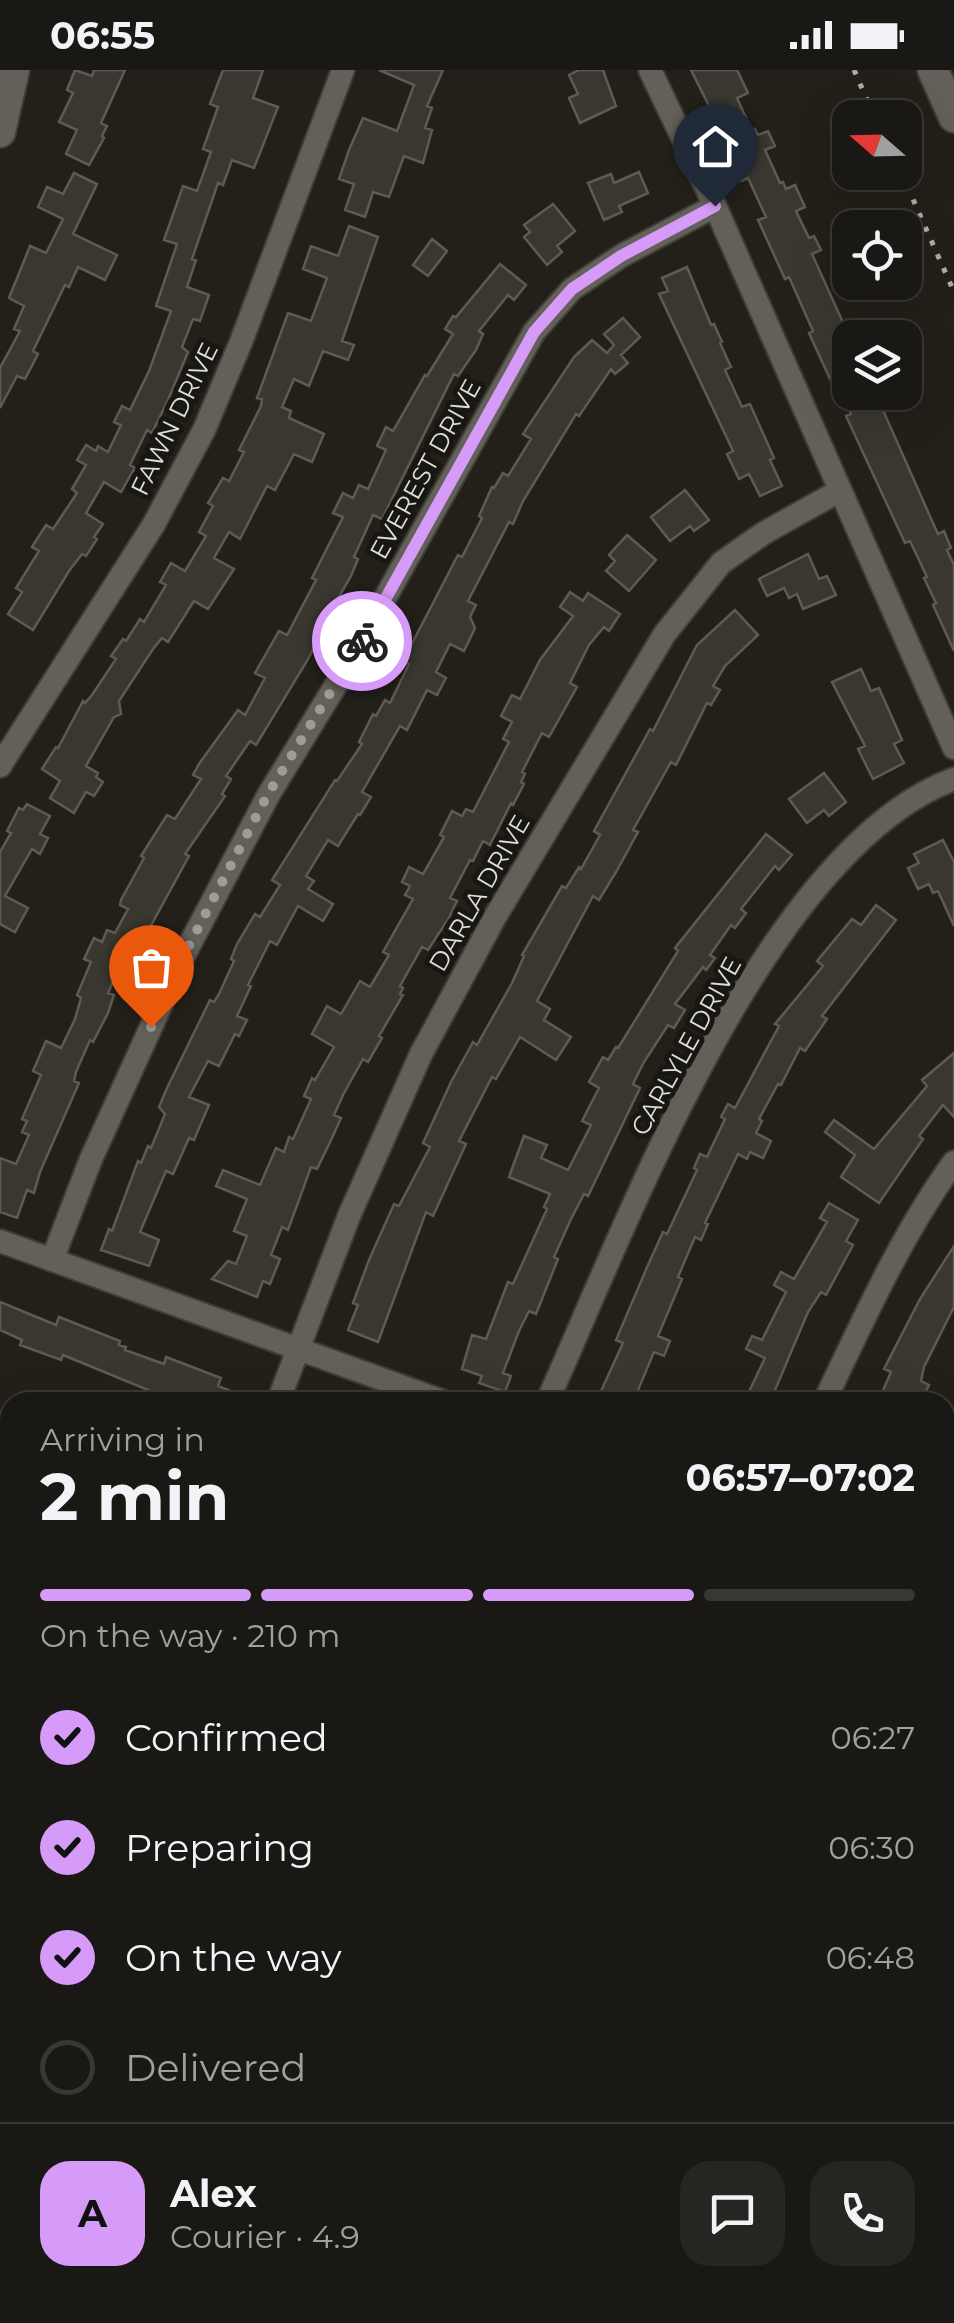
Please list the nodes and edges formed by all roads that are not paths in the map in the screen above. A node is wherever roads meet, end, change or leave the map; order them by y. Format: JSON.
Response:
{"nodes":[{"id":1,"x":14,"y":70,"type":"edge"},
{"id":2,"x":342,"y":70,"type":"edge"},
{"id":3,"x":650,"y":70,"type":"edge"},
{"id":4,"x":932,"y":70,"type":"edge"},
{"id":5,"x":954,"y":118,"type":"edge"},
{"id":6,"x":0,"y":132,"type":"edge"},
{"id":7,"x":715,"y":206,"type":"junction"},
{"id":8,"x":839,"y":491,"type":"junction"},
{"id":9,"x":954,"y":748,"type":"edge"},
{"id":10,"x":0,"y":766,"type":"edge"},
{"id":11,"x":954,"y":780,"type":"edge"},
{"id":12,"x":954,"y":1162,"type":"edge"},
{"id":13,"x":0,"y":1241,"type":"edge"},
{"id":14,"x":52,"y":1260,"type":"junction"},
{"id":15,"x":298,"y":1349,"type":"junction"},
{"id":16,"x":282,"y":1392,"type":"edge"},
{"id":17,"x":417,"y":1392,"type":"edge"},
{"id":18,"x":552,"y":1392,"type":"edge"},
{"id":19,"x":829,"y":1392,"type":"edge"}],
"edges":[{"from":1,"to":6,"type":"street"},
{"from":2,"to":10,"type":"street","name":"FAWN DRIVE"},
{"from":3,"to":7,"type":"street"},
{"from":4,"to":5,"type":"street"},
{"from":7,"to":8,"type":"street"},
{"from":7,"to":14,"type":"street","name":"EVEREST DRIVE"},
{"from":8,"to":9,"type":"street"},
{"from":8,"to":15,"type":"street","name":"DARLA DRIVE"},
{"from":11,"to":18,"type":"street","name":"CARLYLE DRIVE"},
{"from":12,"to":19,"type":"street"},
{"from":13,"to":14,"type":"street"},
{"from":14,"to":15,"type":"street"},
{"from":15,"to":16,"type":"street","name":"DARLA DRIVE"},
{"from":15,"to":17,"type":"street"}]}
